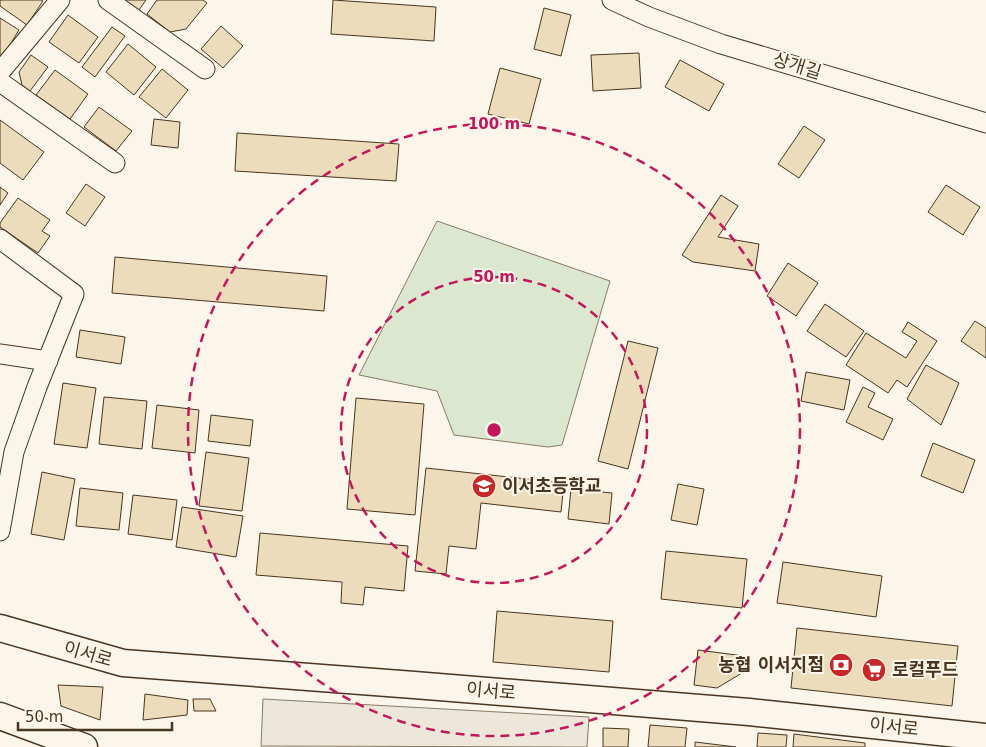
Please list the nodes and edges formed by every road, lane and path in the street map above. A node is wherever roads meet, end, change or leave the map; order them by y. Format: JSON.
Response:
{"nodes":[{"id":1,"x":60,"y":0,"type":"edge"},
{"id":2,"x":108,"y":0,"type":"edge"},
{"id":3,"x":612,"y":0,"type":"edge"},
{"id":4,"x":205,"y":69,"type":"dead end"},
{"id":5,"x":0,"y":72,"type":"edge"},
{"id":6,"x":0,"y":82,"type":"edge"},
{"id":7,"x":986,"y":123,"type":"edge"},
{"id":8,"x":115,"y":163,"type":"dead end"},
{"id":9,"x":0,"y":240,"type":"edge"},
{"id":10,"x":0,"y":354,"type":"edge"},
{"id":11,"x":48,"y":361,"type":"junction"},
{"id":12,"x":0,"y":531,"type":"edge"},
{"id":13,"x":0,"y":628,"type":"edge"},
{"id":14,"x":0,"y":716,"type":"edge"},
{"id":15,"x":986,"y":737,"type":"edge"},
{"id":16,"x":84,"y":747,"type":"edge"}],
"edges":[{"from":1,"to":5,"type":"street"},
{"from":2,"to":4,"type":"street"},
{"from":3,"to":7,"type":"street","name":"상개길"},
{"from":6,"to":8,"type":"street"},
{"from":9,"to":11,"type":"street"},
{"from":10,"to":11,"type":"street"},
{"from":11,"to":12,"type":"street"},
{"from":13,"to":15,"type":"street","name":"이서로"},
{"from":14,"to":16,"type":"street"}]}
